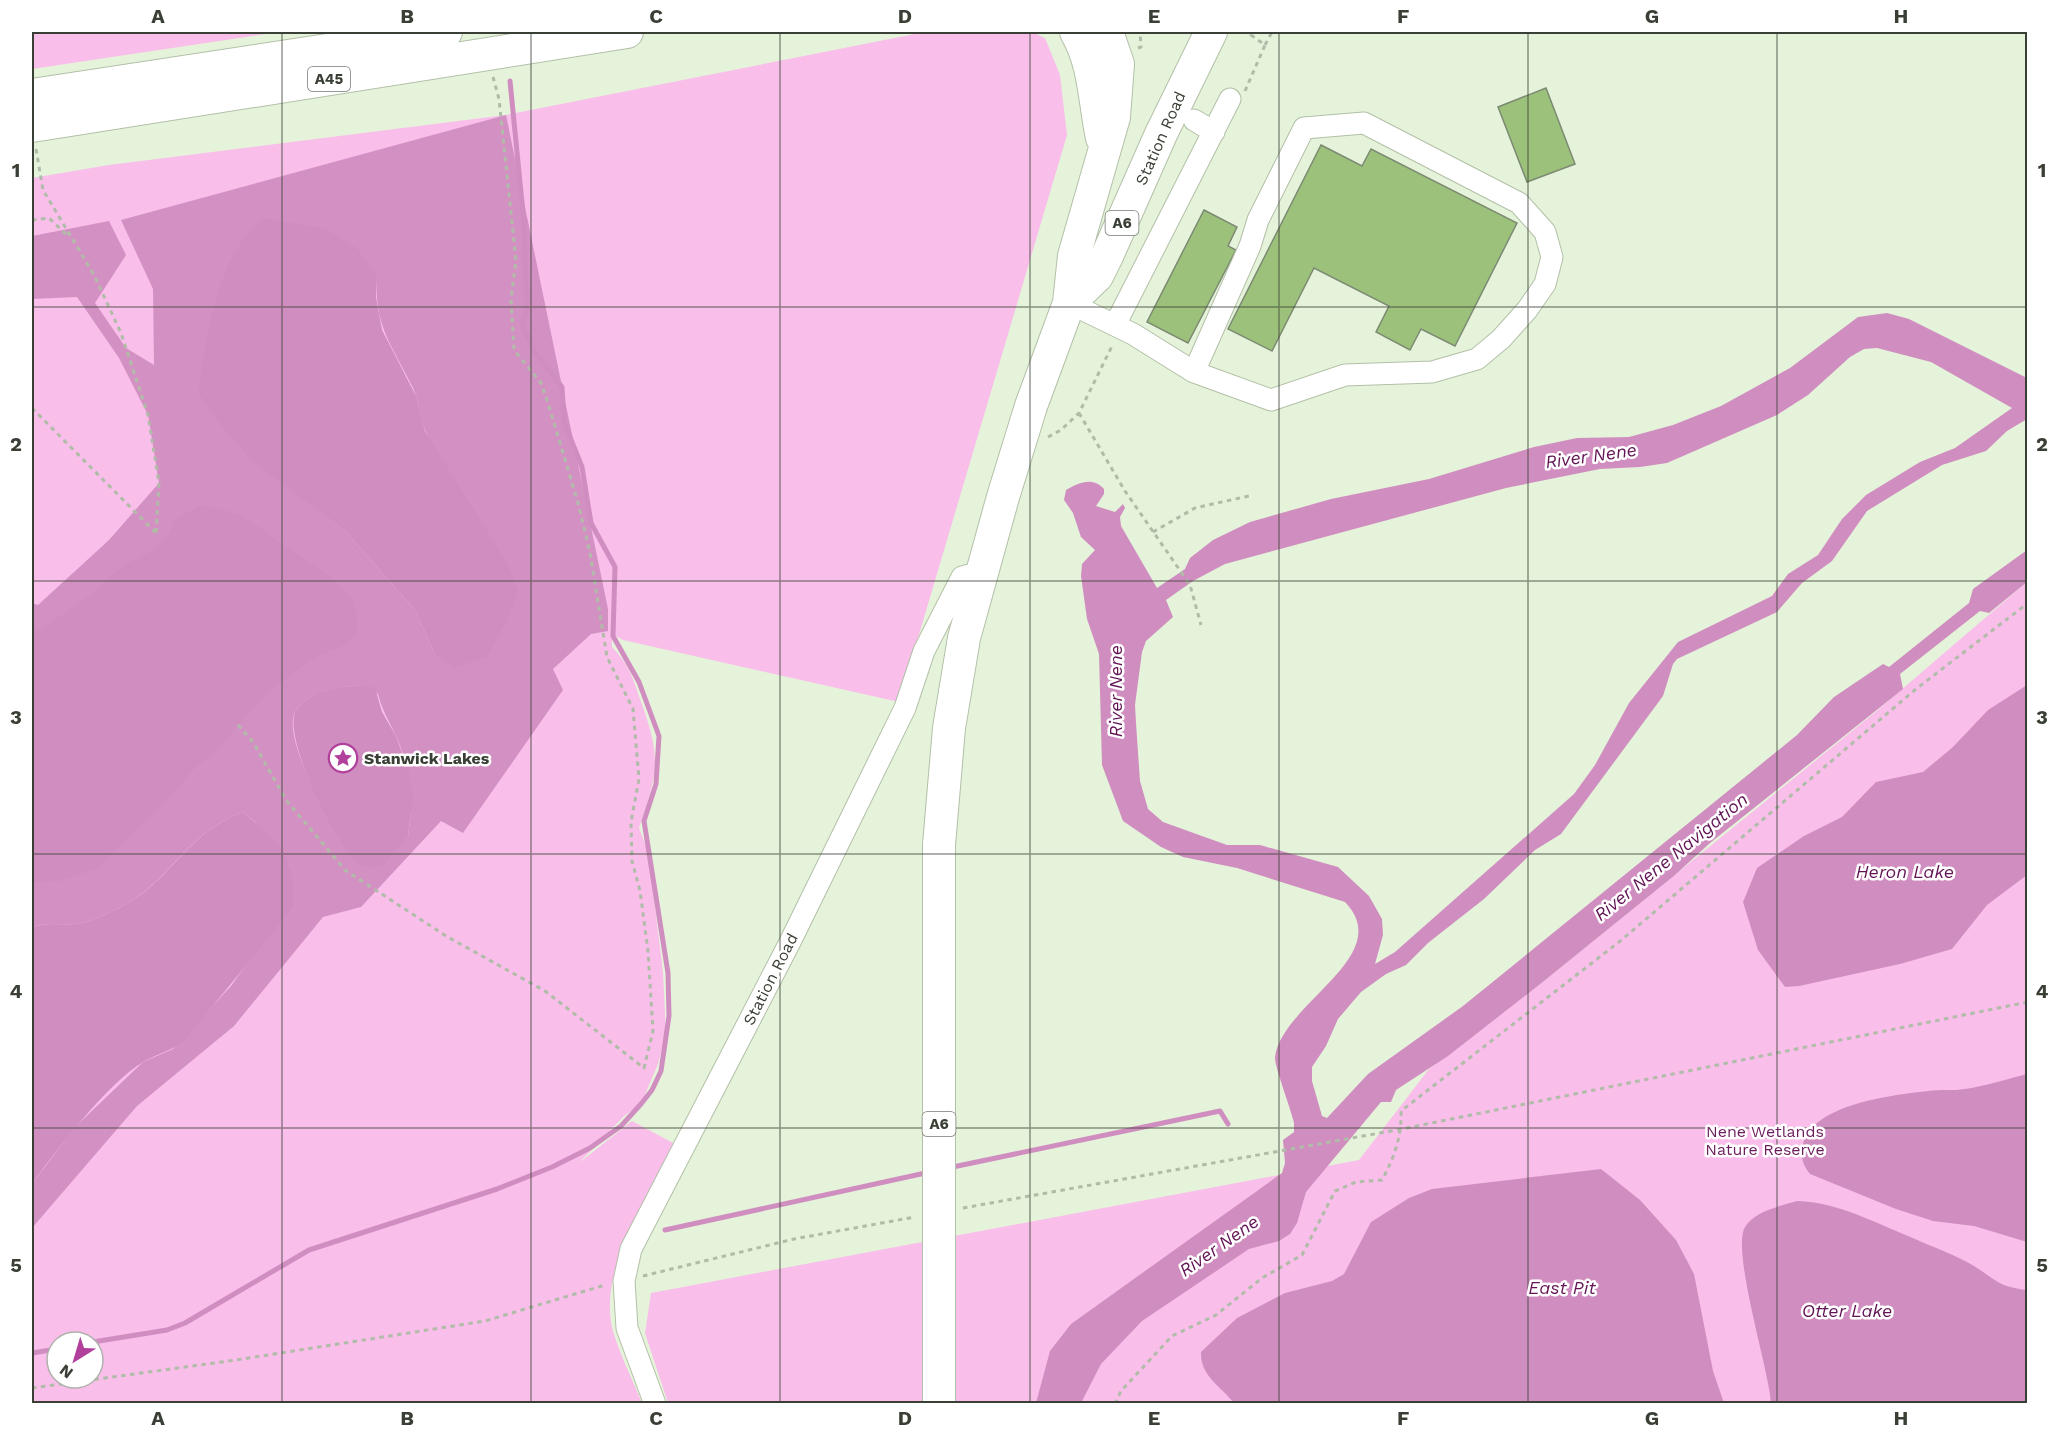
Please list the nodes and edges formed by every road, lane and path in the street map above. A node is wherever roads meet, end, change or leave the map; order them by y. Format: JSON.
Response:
{"nodes":[{"id":1,"x":446,"y":32,"type":"edge"},
{"id":2,"x":627,"y":32,"type":"edge"},
{"id":3,"x":1076,"y":32,"type":"edge"},
{"id":4,"x":1107,"y":32,"type":"edge"},
{"id":5,"x":1140,"y":32,"type":"edge"},
{"id":6,"x":1211,"y":32,"type":"edge"},
{"id":7,"x":1272,"y":32,"type":"edge"},
{"id":8,"x":1265,"y":45,"type":"dead end"},
{"id":9,"x":1134,"y":49,"type":"dead end"},
{"id":10,"x":492,"y":72,"type":"dead end"},
{"id":11,"x":32,"y":95,"type":"edge"},
{"id":12,"x":1230,"y":99,"type":"dead end"},
{"id":13,"x":1194,"y":120,"type":"dead end"},
{"id":14,"x":1214,"y":132,"type":"junction"},
{"id":15,"x":34,"y":135,"type":"edge"},
{"id":16,"x":1104,"y":147,"type":"junction"},
{"id":17,"x":32,"y":220,"type":"edge"},
{"id":18,"x":72,"y":240,"type":"junction"},
{"id":19,"x":1069,"y":303,"type":"junction"},
{"id":20,"x":1115,"y":325,"type":"junction"},
{"id":21,"x":1194,"y":372,"type":"junction"},
{"id":22,"x":32,"y":408,"type":"edge"},
{"id":23,"x":1079,"y":413,"type":"dead end"},
{"id":24,"x":1253,"y":495,"type":"dead end"},
{"id":25,"x":1153,"y":532,"type":"junction"},
{"id":26,"x":980,"y":578,"type":"junction"},
{"id":27,"x":2028,"y":603,"type":"edge"},
{"id":28,"x":1202,"y":625,"type":"dead end"},
{"id":29,"x":238,"y":725,"type":"dead end"},
{"id":30,"x":2028,"y":1002,"type":"edge"},
{"id":31,"x":1402,"y":1129,"type":"junction"},
{"id":32,"x":1265,"y":1153,"type":"dead end"},
{"id":33,"x":615,"y":1283,"type":"junction"},
{"id":34,"x":32,"y":1388,"type":"edge"},
{"id":35,"x":655,"y":1404,"type":"edge"},
{"id":36,"x":939,"y":1404,"type":"edge"},
{"id":37,"x":1115,"y":1404,"type":"edge"}],
"edges":[{"from":1,"to":11,"type":"highway","number":"A45"},
{"from":2,"to":15,"type":"highway","number":"A45"},
{"from":3,"to":16,"type":"highway","number":"A6"},
{"from":4,"to":16,"type":"highway","name":"Station Road","number":"A6"},
{"from":5,"to":9,"type":"path"},
{"from":6,"to":19,"type":"highway","name":"Station Road","number":"A6"},
{"from":7,"to":8,"type":"path"},
{"from":10,"to":29,"type":"path"},
{"from":12,"to":14,"type":"street"},
{"from":13,"to":14,"type":"street"},
{"from":14,"to":20,"type":"street"},
{"from":15,"to":18,"type":"path"},
{"from":16,"to":19,"type":"highway","name":"Station Road","number":"A6"},
{"from":17,"to":18,"type":"path"},
{"from":18,"to":22,"type":"path"},
{"from":19,"to":20,"type":"street"},
{"from":19,"to":26,"type":"highway","name":"Station Road","number":"A6"},
{"from":20,"to":21,"type":"street"},
{"from":21,"to":21,"type":"street"},
{"from":23,"to":25,"type":"path"},
{"from":24,"to":25,"type":"path"},
{"from":25,"to":28,"type":"path"},
{"from":26,"to":33,"type":"street","name":"Station Road"},
{"from":26,"to":36,"type":"highway","name":"Station Road","number":"A6","bridge":true},
{"from":27,"to":31,"type":"path"},
{"from":30,"to":31,"type":"path"},
{"from":31,"to":32,"type":"path"},
{"from":31,"to":37,"type":"path"},
{"from":33,"to":34,"type":"path"},
{"from":33,"to":35,"type":"street","name":"Station Road"}]}
